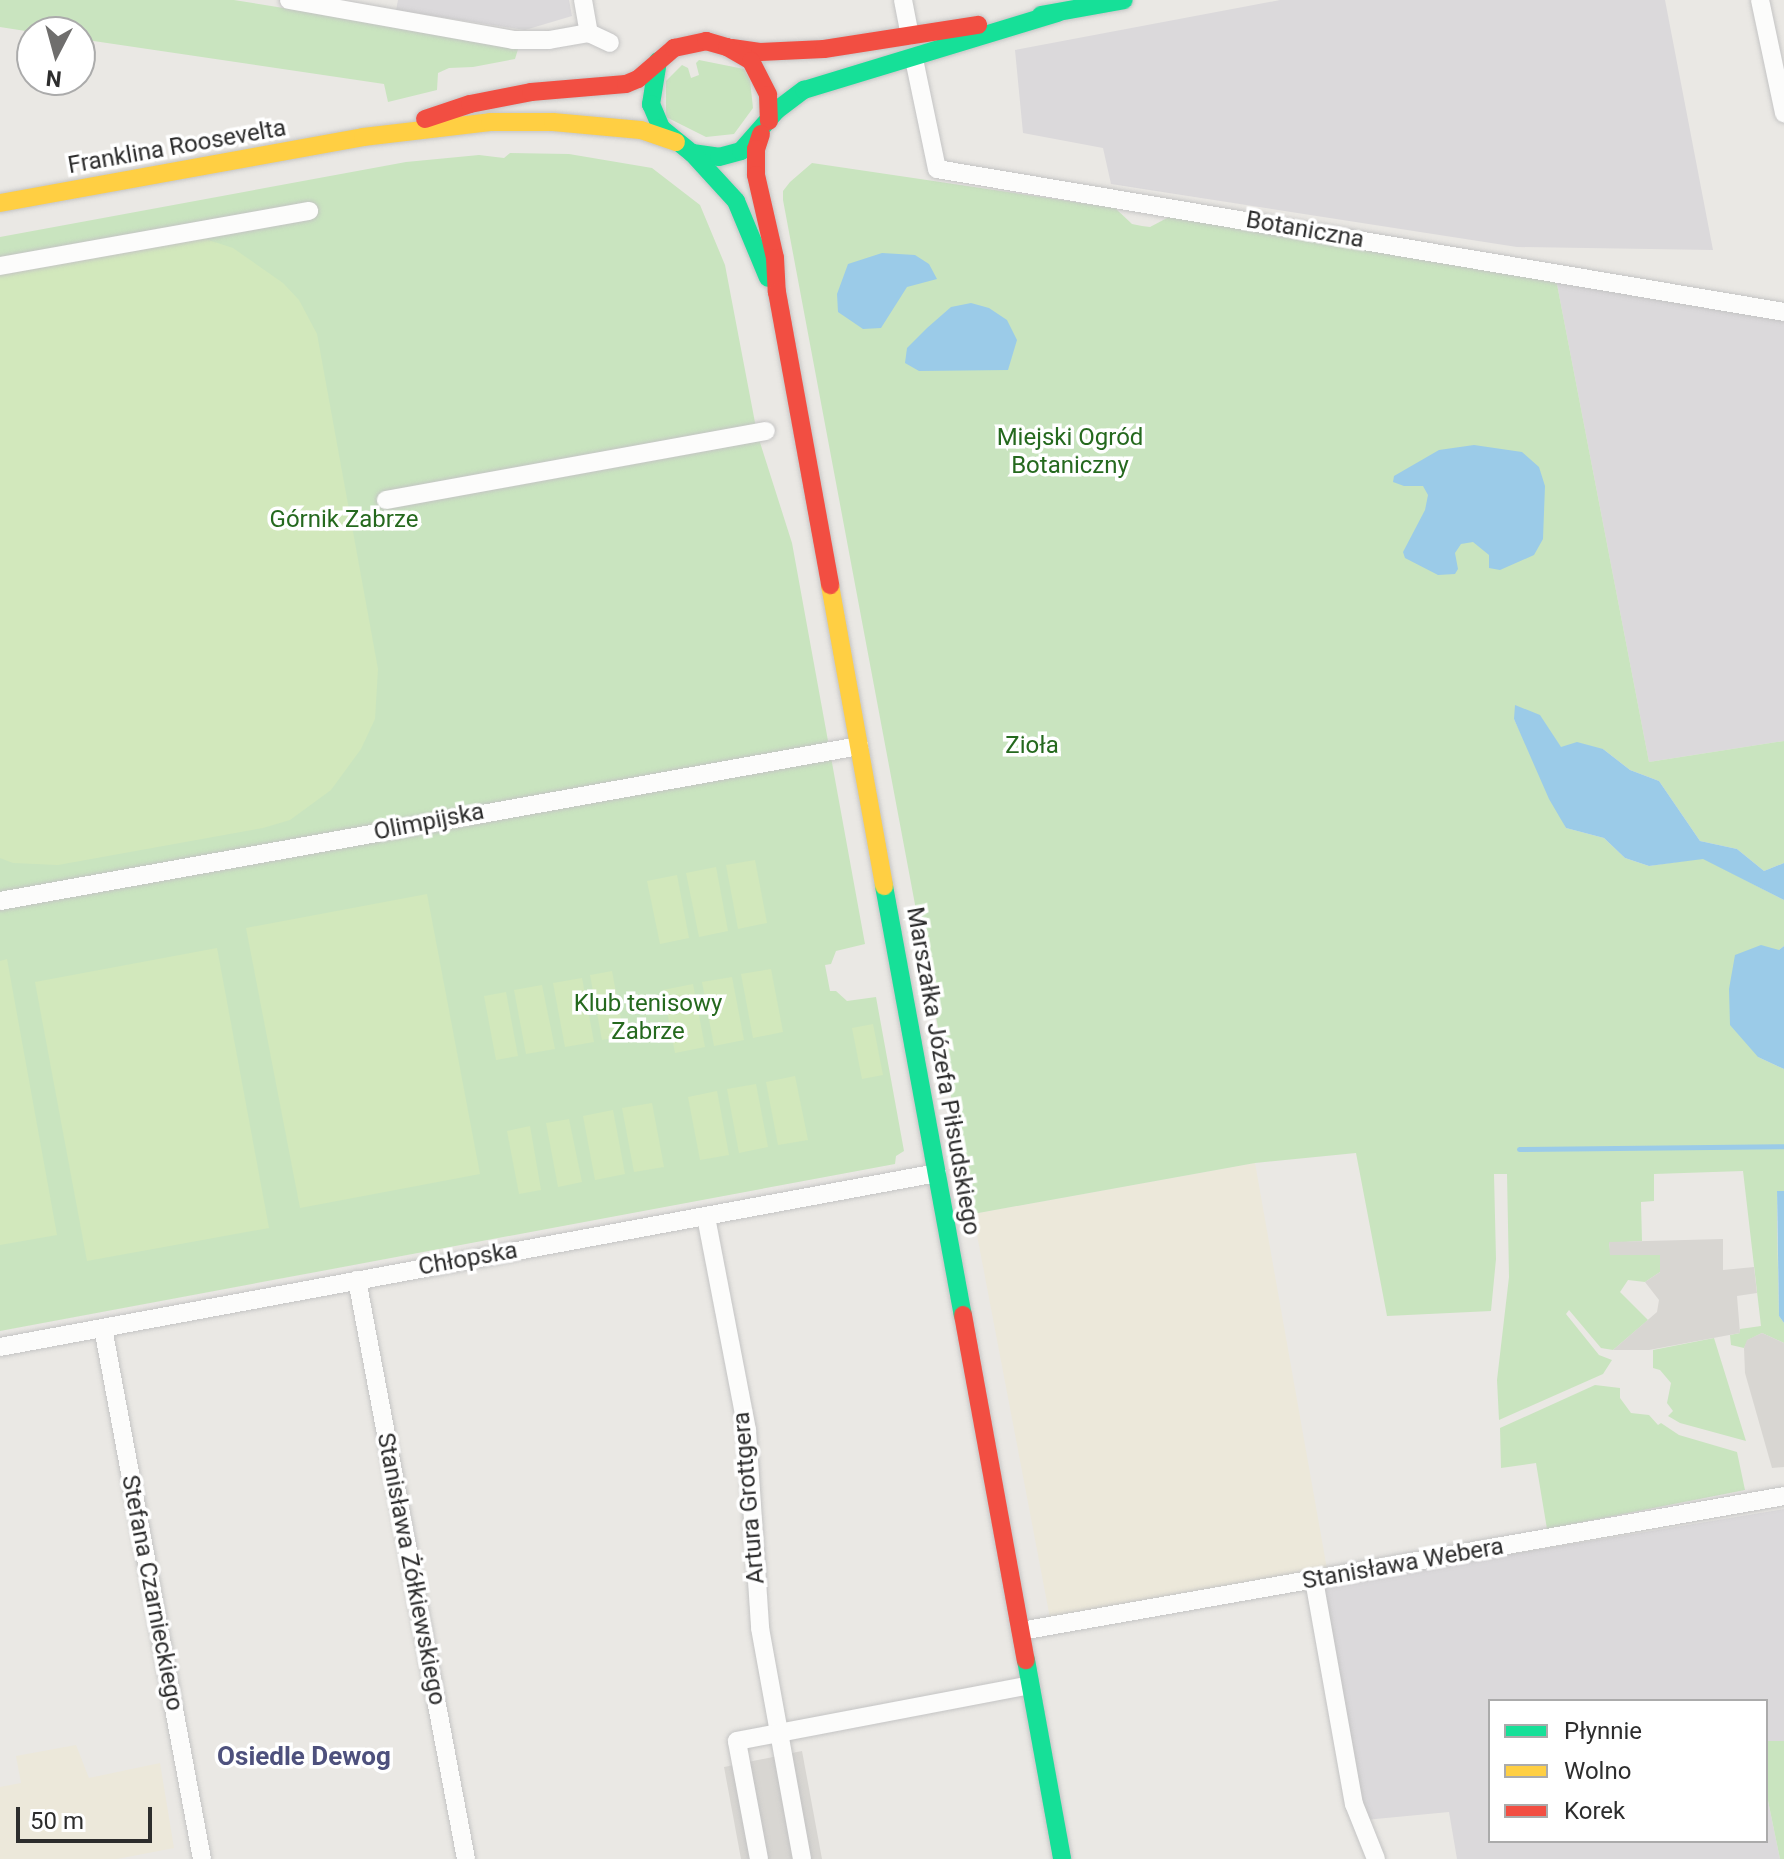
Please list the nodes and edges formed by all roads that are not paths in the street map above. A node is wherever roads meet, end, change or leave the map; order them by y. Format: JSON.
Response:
{"nodes":[{"id":1,"x":289,"y":0,"type":"edge"},
{"id":2,"x":583,"y":0,"type":"edge"},
{"id":3,"x":903,"y":0,"type":"edge"},
{"id":4,"x":1124,"y":0,"type":"edge"},
{"id":5,"x":1760,"y":0,"type":"edge"},
{"id":6,"x":1058,"y":13,"type":"junction"},
{"id":7,"x":589,"y":33,"type":"junction"},
{"id":8,"x":910,"y":35,"type":"junction"},
{"id":9,"x":610,"y":43,"type":"dead end"},
{"id":10,"x":727,"y":47,"type":"junction"},
{"id":11,"x":914,"y":59,"type":"junction"},
{"id":12,"x":658,"y":61,"type":"junction"},
{"id":13,"x":1784,"y":113,"type":"edge"},
{"id":14,"x":765,"y":127,"type":"junction"},
{"id":15,"x":363,"y":137,"type":"junction"},
{"id":16,"x":676,"y":142,"type":"junction"},
{"id":17,"x":692,"y":153,"type":"junction"},
{"id":18,"x":0,"y":203,"type":"edge"},
{"id":19,"x":309,"y":211,"type":"dead end"},
{"id":20,"x":0,"y":266,"type":"edge"},
{"id":21,"x":777,"y":292,"type":"junction"},
{"id":22,"x":1784,"y":312,"type":"edge"},
{"id":23,"x":766,"y":431,"type":"dead end"},
{"id":24,"x":386,"y":500,"type":"dead end"},
{"id":25,"x":859,"y":746,"type":"junction"},
{"id":26,"x":0,"y":901,"type":"edge"},
{"id":27,"x":937,"y":1173,"type":"junction"},
{"id":28,"x":706,"y":1217,"type":"junction"},
{"id":29,"x":357,"y":1280,"type":"junction"},
{"id":30,"x":103,"y":1328,"type":"junction"},
{"id":31,"x":0,"y":1347,"type":"edge"},
{"id":32,"x":1784,"y":1496,"type":"edge"},
{"id":33,"x":1314,"y":1580,"type":"junction"},
{"id":34,"x":1021,"y":1631,"type":"junction"},
{"id":35,"x":1030,"y":1685,"type":"junction"},
{"id":36,"x":779,"y":1733,"type":"junction"},
{"id":37,"x":202,"y":1859,"type":"edge"},
{"id":38,"x":466,"y":1859,"type":"edge"},
{"id":39,"x":759,"y":1859,"type":"edge"},
{"id":40,"x":802,"y":1859,"type":"edge"},
{"id":41,"x":1062,"y":1859,"type":"edge"},
{"id":42,"x":1376,"y":1859,"type":"edge"}],
"edges":[{"from":1,"to":7,"type":"street"},
{"from":2,"to":7,"type":"street"},
{"from":3,"to":8,"type":"street"},
{"from":4,"to":6,"type":"street"},
{"from":5,"to":13,"type":"street"},
{"from":6,"to":8,"type":"street"},
{"from":6,"to":11,"type":"street"},
{"from":7,"to":9,"type":"street"},
{"from":8,"to":10,"type":"street"},
{"from":10,"to":12,"type":"street"},
{"from":10,"to":14,"type":"street"},
{"from":11,"to":14,"type":"street"},
{"from":11,"to":22,"type":"street","name":"Botaniczna"},
{"from":12,"to":15,"type":"street","name":"Franklina Roosevelta"},
{"from":12,"to":16,"type":"street"},
{"from":14,"to":17,"type":"street"},
{"from":14,"to":21,"type":"street","name":"Marszałka Józefa Piłsudskiego"},
{"from":15,"to":16,"type":"street","name":"Franklina Roosevelta"},
{"from":15,"to":18,"type":"street","name":"Franklina Roosevelta"},
{"from":16,"to":17,"type":"street"},
{"from":17,"to":21,"type":"street","name":"Marszałka Józefa Piłsudskiego"},
{"from":19,"to":20,"type":"street"},
{"from":21,"to":25,"type":"street","name":"Marszałka Józefa Piłsudskiego"},
{"from":23,"to":24,"type":"street"},
{"from":25,"to":26,"type":"street","name":"Olimpijska"},
{"from":25,"to":27,"type":"street","name":"Marszałka Józefa Piłsudskiego"},
{"from":27,"to":28,"type":"street","name":"Chłopska"},
{"from":27,"to":34,"type":"street","name":"Marszałka Józefa Piłsudskiego"},
{"from":28,"to":29,"type":"street","name":"Chłopska"},
{"from":28,"to":36,"type":"street","name":"Artura Grottgera"},
{"from":29,"to":30,"type":"street","name":"Chłopska"},
{"from":29,"to":38,"type":"street","name":"Stanisława Żółkiewskiego"},
{"from":30,"to":31,"type":"street","name":"Chłopska"},
{"from":30,"to":37,"type":"street","name":"Stefana Czarnieckiego"},
{"from":32,"to":33,"type":"street","name":"Stanisława Webera"},
{"from":33,"to":34,"type":"street","name":"Stanisława Webera"},
{"from":33,"to":42,"type":"street"},
{"from":34,"to":35,"type":"street","name":"Marszałka Józefa Piłsudskiego"},
{"from":35,"to":36,"type":"street"},
{"from":35,"to":41,"type":"street","name":"Marszałka Józefa Piłsudskiego"},
{"from":36,"to":39,"type":"street"},
{"from":36,"to":40,"type":"street","name":"Artura Grottgera"}]}
